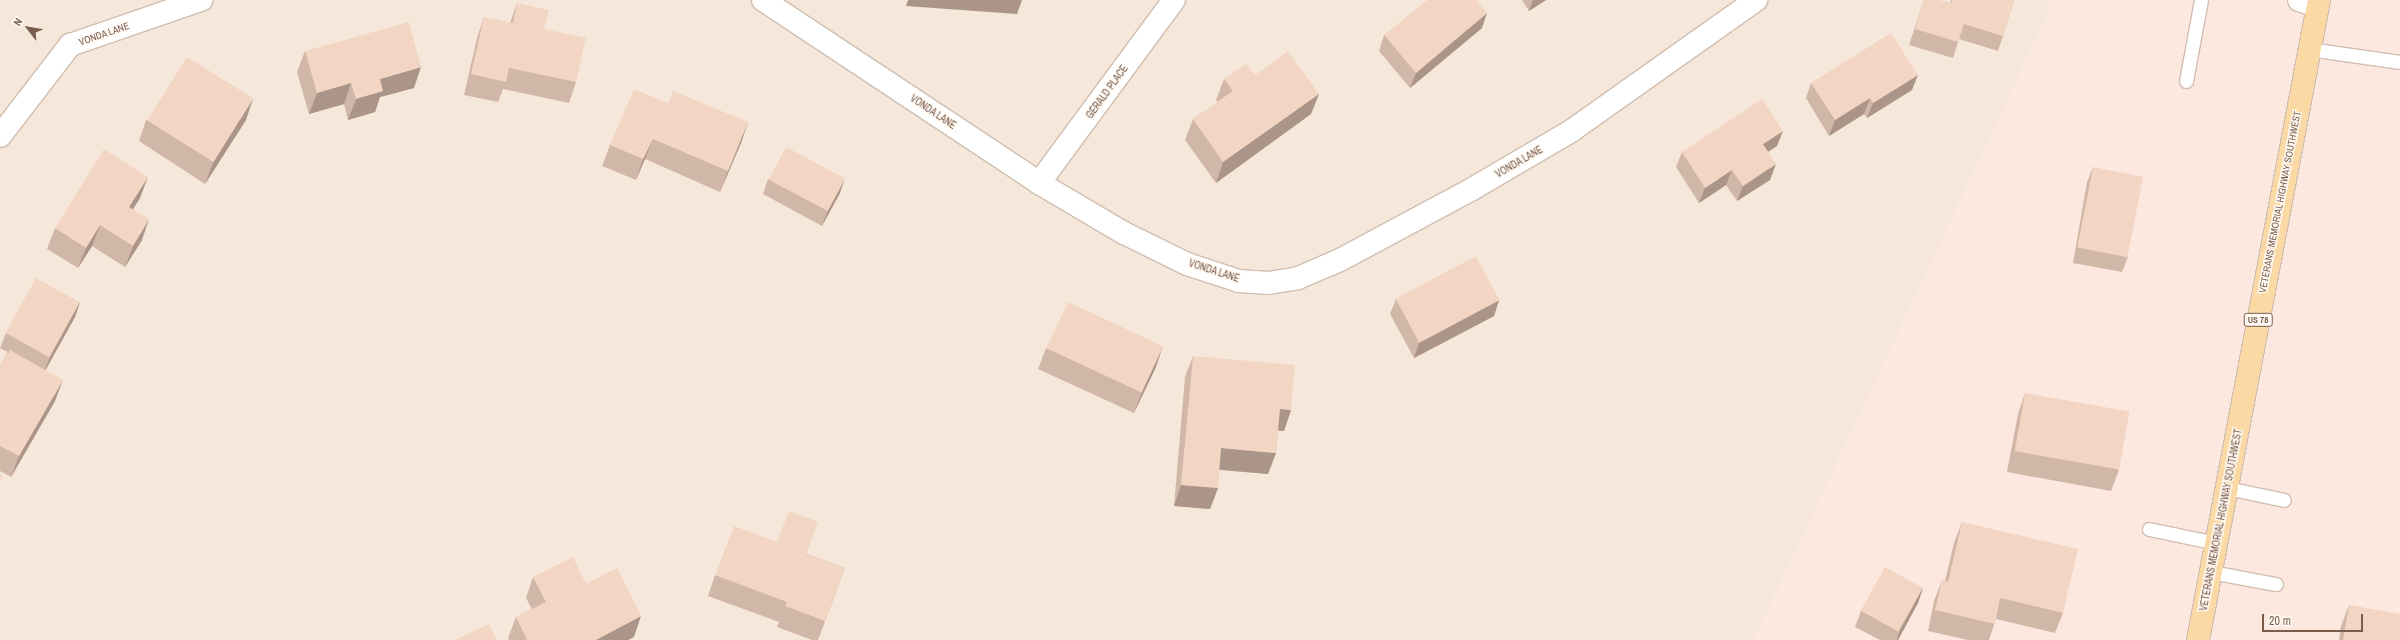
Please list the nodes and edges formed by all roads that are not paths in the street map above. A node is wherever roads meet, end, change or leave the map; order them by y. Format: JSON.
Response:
{"nodes":[{"id":1,"x":201,"y":0,"type":"edge"},
{"id":2,"x":763,"y":0,"type":"edge"},
{"id":3,"x":1174,"y":0,"type":"edge"},
{"id":4,"x":1756,"y":0,"type":"edge"},
{"id":5,"x":2201,"y":0,"type":"edge"},
{"id":6,"x":2312,"y":2,"type":"edge"},
{"id":7,"x":2309,"y":49,"type":"junction"},
{"id":8,"x":2400,"y":62,"type":"edge"},
{"id":9,"x":2186,"y":81,"type":"dead end"},
{"id":10,"x":0,"y":136,"type":"edge"},
{"id":11,"x":1039,"y":183,"type":"junction"},
{"id":12,"x":2227,"y":488,"type":"junction"},
{"id":13,"x":2284,"y":500,"type":"dead end"},
{"id":14,"x":2149,"y":529,"type":"dead end"},
{"id":15,"x":2216,"y":544,"type":"junction"},
{"id":16,"x":2211,"y":572,"type":"junction"},
{"id":17,"x":2276,"y":584,"type":"dead end"},
{"id":18,"x":2198,"y":640,"type":"edge"}],
"edges":[{"from":1,"to":10,"type":"street","name":"VONDA LANE"},
{"from":2,"to":11,"type":"street","name":"VONDA LANE"},
{"from":3,"to":11,"type":"street","name":"GERALD PLACE"},
{"from":4,"to":11,"type":"street","name":"VONDA LANE"},
{"from":5,"to":9,"type":"lane"},
{"from":6,"to":7,"type":"main road","name":"VETERANS MEMORIAL HIGHWAY SOUTHWEST","number":"US 78"},
{"from":7,"to":8,"type":"lane"},
{"from":7,"to":12,"type":"main road","name":"VETERANS MEMORIAL HIGHWAY SOUTHWEST","number":"US 78"},
{"from":12,"to":13,"type":"lane"},
{"from":12,"to":15,"type":"main road","name":"VETERANS MEMORIAL HIGHWAY SOUTHWEST","number":"US 78"},
{"from":14,"to":15,"type":"lane"},
{"from":15,"to":16,"type":"main road","name":"VETERANS MEMORIAL HIGHWAY SOUTHWEST","number":"US 78"},
{"from":16,"to":17,"type":"lane"},
{"from":16,"to":18,"type":"main road","name":"VETERANS MEMORIAL HIGHWAY SOUTHWEST","number":"US 78"}]}
